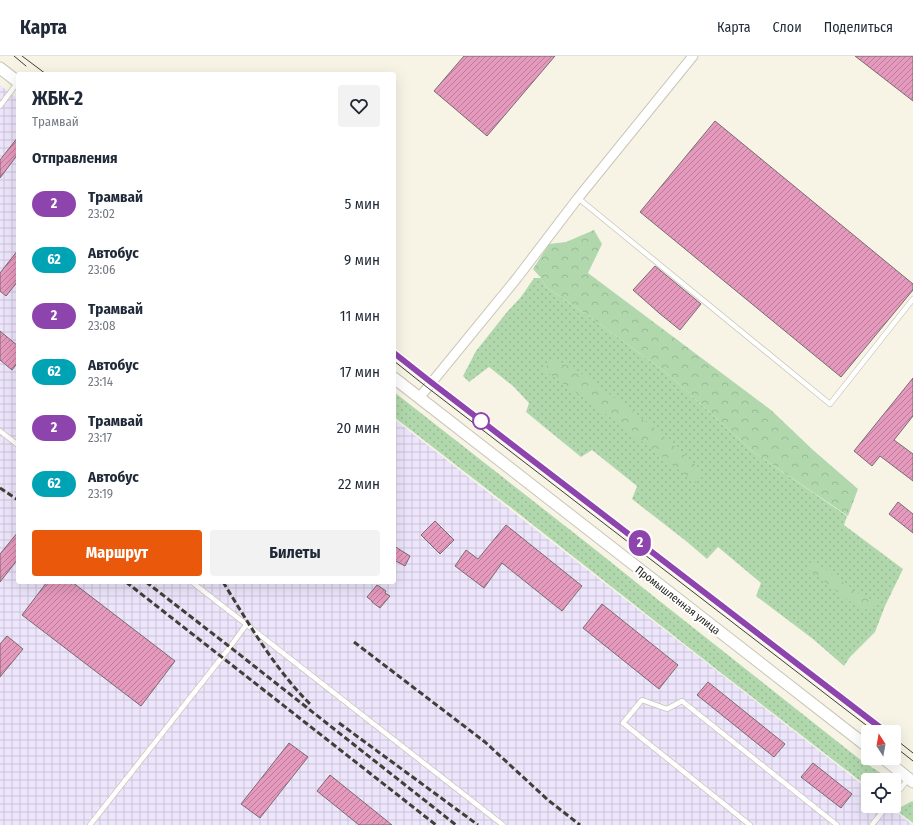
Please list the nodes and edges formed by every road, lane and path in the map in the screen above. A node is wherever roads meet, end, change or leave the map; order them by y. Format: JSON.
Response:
{"nodes":[{"id":1,"x":693,"y":56,"type":"edge"},
{"id":2,"x":0,"y":68,"type":"edge"},
{"id":3,"x":16,"y":80,"type":"edge"},
{"id":4,"x":16,"y":85,"type":"edge"},
{"id":5,"x":0,"y":106,"type":"edge"},
{"id":6,"x":578,"y":198,"type":"junction"},
{"id":7,"x":913,"y":299,"type":"edge"},
{"id":8,"x":396,"y":380,"type":"edge"},
{"id":9,"x":419,"y":398,"type":"junction"},
{"id":10,"x":0,"y":430,"type":"edge"},
{"id":11,"x":16,"y":443,"type":"edge"},
{"id":12,"x":195,"y":584,"type":"edge"},
{"id":13,"x":246,"y":625,"type":"junction"},
{"id":14,"x":861,"y":742,"type":"edge"},
{"id":15,"x":892,"y":765,"type":"edge"},
{"id":16,"x":911,"y":780,"type":"edge"},
{"id":17,"x":901,"y":790,"type":"edge"},
{"id":18,"x":881,"y":813,"type":"edge"},
{"id":19,"x":90,"y":825,"type":"edge"},
{"id":20,"x":503,"y":825,"type":"edge"},
{"id":21,"x":750,"y":825,"type":"edge"},
{"id":22,"x":837,"y":825,"type":"edge"},
{"id":23,"x":872,"y":825,"type":"edge"}],
"edges":[{"from":1,"to":6,"type":"street"},
{"from":2,"to":3,"type":"street"},
{"from":4,"to":5,"type":"lane"},
{"from":6,"to":7,"type":"lane"},
{"from":6,"to":9,"type":"street"},
{"from":8,"to":9,"type":"street","name":"Промышленная улица"},
{"from":9,"to":14,"type":"street","name":"Промышленная улица"},
{"from":10,"to":11,"type":"lane"},
{"from":12,"to":13,"type":"lane"},
{"from":13,"to":19,"type":"lane"},
{"from":13,"to":20,"type":"lane"},
{"from":15,"to":16,"type":"street"},
{"from":16,"to":17,"type":"lane"},
{"from":18,"to":23,"type":"lane"},
{"from":21,"to":22,"type":"lane"}]}
